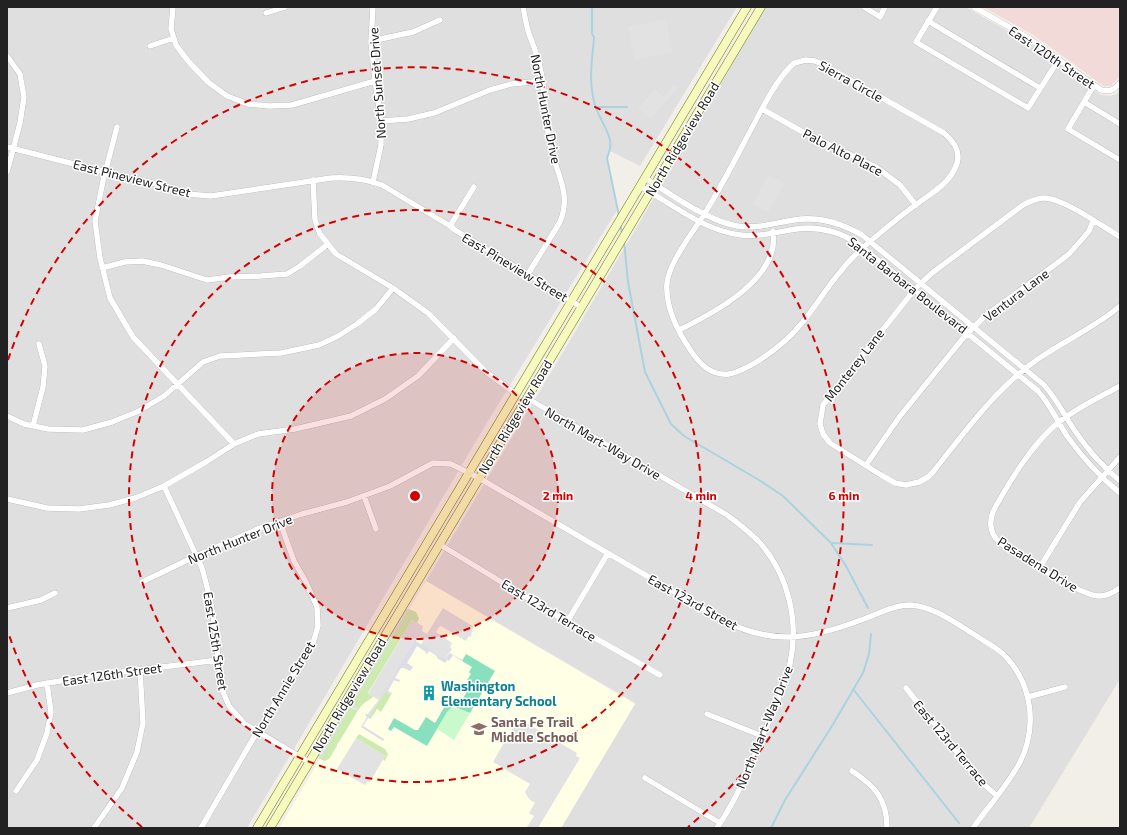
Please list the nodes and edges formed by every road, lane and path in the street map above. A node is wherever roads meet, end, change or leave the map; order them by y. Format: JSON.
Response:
{"nodes":[{"id":1,"x":173,"y":7,"type":"edge"},
{"id":2,"x":285,"y":7,"type":"edge"},
{"id":3,"x":373,"y":7,"type":"edge"},
{"id":4,"x":523,"y":7,"type":"edge"},
{"id":5,"x":747,"y":7,"type":"edge"},
{"id":6,"x":761,"y":7,"type":"edge"},
{"id":7,"x":864,"y":7,"type":"edge"},
{"id":8,"x":886,"y":7,"type":"edge"},
{"id":9,"x":937,"y":7,"type":"edge"},
{"id":10,"x":974,"y":7,"type":"edge"},
{"id":11,"x":266,"y":13,"type":"dead end"},
{"id":12,"x":440,"y":20,"type":"dead end"},
{"id":13,"x":928,"y":21,"type":"junction"},
{"id":14,"x":174,"y":38,"type":"junction"},
{"id":15,"x":371,"y":41,"type":"junction"},
{"id":16,"x":150,"y":46,"type":"dead end"},
{"id":17,"x":7,"y":56,"type":"edge"},
{"id":18,"x":1059,"y":59,"type":"junction"},
{"id":19,"x":375,"y":81,"type":"junction"},
{"id":20,"x":543,"y":82,"type":"junction"},
{"id":21,"x":1120,"y":83,"type":"edge"},
{"id":22,"x":1094,"y":85,"type":"junction"},
{"id":23,"x":1040,"y":88,"type":"junction"},
{"id":24,"x":1084,"y":102,"type":"junction"},
{"id":25,"x":762,"y":109,"type":"junction"},
{"id":26,"x":381,"y":121,"type":"junction"},
{"id":27,"x":1120,"y":124,"type":"edge"},
{"id":28,"x":117,"y":127,"type":"dead end"},
{"id":29,"x":10,"y":148,"type":"edge"},
{"id":30,"x":1120,"y":160,"type":"edge"},
{"id":31,"x":7,"y":172,"type":"edge"},
{"id":32,"x":105,"y":172,"type":"junction"},
{"id":33,"x":313,"y":180,"type":"junction"},
{"id":34,"x":373,"y":182,"type":"junction"},
{"id":35,"x":642,"y":182,"type":"junction"},
{"id":36,"x":474,"y":187,"type":"dead end"},
{"id":37,"x":652,"y":188,"type":"junction"},
{"id":38,"x":916,"y":205,"type":"junction"},
{"id":39,"x":704,"y":214,"type":"junction"},
{"id":40,"x":1093,"y":221,"type":"junction"},
{"id":41,"x":700,"y":222,"type":"junction"},
{"id":42,"x":772,"y":225,"type":"junction"},
{"id":43,"x":450,"y":226,"type":"junction"},
{"id":44,"x":773,"y":233,"type":"junction"},
{"id":45,"x":1120,"y":237,"type":"edge"},
{"id":46,"x":870,"y":241,"type":"junction"},
{"id":47,"x":328,"y":244,"type":"junction"},
{"id":48,"x":863,"y":247,"type":"junction"},
{"id":49,"x":102,"y":268,"type":"junction"},
{"id":50,"x":528,"y":274,"type":"junction"},
{"id":51,"x":921,"y":283,"type":"junction"},
{"id":52,"x":393,"y":288,"type":"junction"},
{"id":53,"x":914,"y":289,"type":"junction"},
{"id":54,"x":572,"y":301,"type":"junction"},
{"id":55,"x":1120,"y":306,"type":"edge"},
{"id":56,"x":581,"y":307,"type":"junction"},
{"id":57,"x":974,"y":326,"type":"junction"},
{"id":58,"x":679,"y":330,"type":"junction"},
{"id":59,"x":968,"y":332,"type":"junction"},
{"id":60,"x":454,"y":338,"type":"junction"},
{"id":61,"x":39,"y":344,"type":"dead end"},
{"id":62,"x":1025,"y":369,"type":"junction"},
{"id":63,"x":1018,"y":374,"type":"junction"},
{"id":64,"x":177,"y":384,"type":"junction"},
{"id":65,"x":1120,"y":386,"type":"edge"},
{"id":66,"x":516,"y":394,"type":"junction"},
{"id":67,"x":527,"y":398,"type":"junction"},
{"id":68,"x":7,"y":416,"type":"edge"},
{"id":69,"x":1066,"y":417,"type":"junction"},
{"id":70,"x":1059,"y":422,"type":"junction"},
{"id":71,"x":34,"y":426,"type":"junction"},
{"id":72,"x":234,"y":444,"type":"junction"},
{"id":73,"x":1120,"y":457,"type":"edge"},
{"id":74,"x":866,"y":465,"type":"junction"},
{"id":75,"x":1108,"y":470,"type":"junction"},
{"id":76,"x":469,"y":472,"type":"junction"},
{"id":77,"x":1102,"y":477,"type":"junction"},
{"id":78,"x":479,"y":478,"type":"junction"},
{"id":79,"x":1120,"y":481,"type":"edge"},
{"id":80,"x":164,"y":486,"type":"junction"},
{"id":81,"x":1120,"y":493,"type":"edge"},
{"id":82,"x":364,"y":496,"type":"junction"},
{"id":83,"x":7,"y":500,"type":"edge"},
{"id":84,"x":280,"y":522,"type":"junction"},
{"id":85,"x":376,"y":529,"type":"dead end"},
{"id":86,"x":439,"y":544,"type":"junction"},
{"id":87,"x":608,"y":553,"type":"junction"},
{"id":88,"x":196,"y":556,"type":"junction"},
{"id":89,"x":1040,"y":567,"type":"junction"},
{"id":90,"x":142,"y":582,"type":"dead end"},
{"id":91,"x":1120,"y":588,"type":"edge"},
{"id":92,"x":55,"y":593,"type":"dead end"},
{"id":93,"x":8,"y":606,"type":"edge"},
{"id":94,"x":567,"y":622,"type":"junction"},
{"id":95,"x":793,"y":637,"type":"junction"},
{"id":96,"x":218,"y":660,"type":"junction"},
{"id":97,"x":140,"y":670,"type":"junction"},
{"id":98,"x":660,"y":675,"type":"dead end"},
{"id":99,"x":46,"y":683,"type":"junction"},
{"id":100,"x":1064,"y":687,"type":"dead end"},
{"id":101,"x":906,"y":688,"type":"dead end"},
{"id":102,"x":7,"y":693,"type":"edge"},
{"id":103,"x":1028,"y":697,"type":"junction"},
{"id":104,"x":707,"y":714,"type":"dead end"},
{"id":105,"x":257,"y":732,"type":"junction"},
{"id":106,"x":762,"y":736,"type":"junction"},
{"id":107,"x":300,"y":756,"type":"junction"},
{"id":108,"x":310,"y":762,"type":"junction"},
{"id":109,"x":852,"y":771,"type":"dead end"},
{"id":110,"x":645,"y":778,"type":"dead end"},
{"id":111,"x":16,"y":791,"type":"dead end"},
{"id":112,"x":997,"y":796,"type":"junction"},
{"id":113,"x":718,"y":826,"type":"edge"},
{"id":114,"x":94,"y":828,"type":"edge"},
{"id":115,"x":201,"y":828,"type":"edge"},
{"id":116,"x":257,"y":828,"type":"edge"},
{"id":117,"x":270,"y":828,"type":"edge"},
{"id":118,"x":887,"y":828,"type":"edge"},
{"id":119,"x":973,"y":828,"type":"edge"}],
"edges":[{"from":1,"to":14,"type":"street"},
{"from":2,"to":11,"type":"street"},
{"from":3,"to":15,"type":"street","name":"North Sunset Drive"},
{"from":4,"to":20,"type":"street","name":"North Hunter Drive"},
{"from":5,"to":35,"type":"main road","name":"North Ridgeview Road"},
{"from":6,"to":37,"type":"main road","name":"North Ridgeview Road"},
{"from":7,"to":8,"type":"street"},
{"from":9,"to":13,"type":"street"},
{"from":10,"to":18,"type":"street","name":"East 120th Street"},
{"from":12,"to":15,"type":"street"},
{"from":13,"to":23,"type":"street"},
{"from":13,"to":23,"type":"street"},
{"from":14,"to":16,"type":"street"},
{"from":14,"to":19,"type":"street"},
{"from":15,"to":19,"type":"street","name":"North Sunset Drive"},
{"from":17,"to":29,"type":"street"},
{"from":18,"to":22,"type":"street","name":"East 120th Street"},
{"from":18,"to":23,"type":"street"},
{"from":19,"to":26,"type":"street","name":"North Sunset Drive"},
{"from":20,"to":26,"type":"street"},
{"from":20,"to":50,"type":"street","name":"North Hunter Drive"},
{"from":21,"to":22,"type":"street","name":"East 120th Street"},
{"from":22,"to":24,"type":"street"},
{"from":24,"to":27,"type":"street"},
{"from":24,"to":30,"type":"street"},
{"from":25,"to":38,"type":"street","name":"Palo Alto Place"},
{"from":25,"to":38,"type":"street","name":"Sierra Circle"},
{"from":25,"to":39,"type":"street","name":"Sierra Circle"},
{"from":26,"to":34,"type":"street","name":"North Sunset Drive"},
{"from":28,"to":32,"type":"street"},
{"from":29,"to":31,"type":"street"},
{"from":29,"to":32,"type":"street","name":"East Pineview Street"},
{"from":32,"to":33,"type":"street","name":"East Pineview Street"},
{"from":32,"to":49,"type":"street"},
{"from":33,"to":34,"type":"street","name":"East Pineview Street"},
{"from":33,"to":47,"type":"street"},
{"from":34,"to":43,"type":"street","name":"East Pineview Street"},
{"from":35,"to":37,"type":"street","name":"Santa Barbara Boulevard"},
{"from":35,"to":54,"type":"main road","name":"North Ridgeview Road"},
{"from":36,"to":43,"type":"street","name":"East Pineview Street"},
{"from":37,"to":39,"type":"street","name":"Santa Barbara Boulevard"},
{"from":37,"to":41,"type":"street","name":"Santa Barbara Boulevard"},
{"from":37,"to":56,"type":"main road","name":"North Ridgeview Road"},
{"from":38,"to":46,"type":"street","name":"Sierra Circle"},
{"from":39,"to":41,"type":"street","name":"Sierra Circle"},
{"from":39,"to":42,"type":"street","name":"Santa Barbara Boulevard"},
{"from":40,"to":45,"type":"street","name":"Monterey Lane"},
{"from":40,"to":51,"type":"street","name":"Monterey Lane"},
{"from":40,"to":57,"type":"street","name":"Ventura Lane"},
{"from":41,"to":44,"type":"street","name":"Santa Barbara Boulevard"},
{"from":41,"to":58,"type":"street","name":"Sierra Circle"},
{"from":42,"to":44,"type":"street"},
{"from":42,"to":46,"type":"street","name":"Santa Barbara Boulevard"},
{"from":43,"to":50,"type":"street","name":"East Pineview Street"},
{"from":44,"to":48,"type":"street","name":"Santa Barbara Boulevard"},
{"from":44,"to":58,"type":"street"},
{"from":46,"to":48,"type":"street","name":"Sierra Circle"},
{"from":46,"to":51,"type":"street","name":"Santa Barbara Boulevard"},
{"from":47,"to":49,"type":"street"},
{"from":47,"to":52,"type":"street"},
{"from":48,"to":53,"type":"street","name":"Santa Barbara Boulevard"},
{"from":48,"to":58,"type":"street","name":"Sierra Circle"},
{"from":49,"to":64,"type":"street"},
{"from":50,"to":54,"type":"street","name":"East Pineview Street"},
{"from":51,"to":53,"type":"street","name":"Monterey Lane"},
{"from":51,"to":57,"type":"street","name":"Santa Barbara Boulevard"},
{"from":52,"to":60,"type":"street"},
{"from":52,"to":64,"type":"street"},
{"from":53,"to":59,"type":"street","name":"Santa Barbara Boulevard"},
{"from":53,"to":74,"type":"street","name":"Monterey Lane"},
{"from":54,"to":56,"type":"street","name":"East Pineview Street"},
{"from":54,"to":66,"type":"main road","name":"North Ridgeview Road"},
{"from":55,"to":62,"type":"street","name":"Monterey Lane"},
{"from":56,"to":67,"type":"main road","name":"North Ridgeview Road"},
{"from":57,"to":59,"type":"street","name":"Ventura Lane"},
{"from":57,"to":62,"type":"street","name":"Santa Barbara Boulevard"},
{"from":59,"to":63,"type":"street","name":"Santa Barbara Boulevard"},
{"from":59,"to":74,"type":"street","name":"Ventura Lane"},
{"from":60,"to":66,"type":"street"},
{"from":60,"to":72,"type":"street"},
{"from":61,"to":71,"type":"street"},
{"from":62,"to":63,"type":"street","name":"Monterey Lane"},
{"from":62,"to":69,"type":"street","name":"Santa Barbara Boulevard"},
{"from":63,"to":70,"type":"street","name":"Santa Barbara Boulevard"},
{"from":63,"to":74,"type":"street","name":"Monterey Lane"},
{"from":64,"to":71,"type":"street"},
{"from":64,"to":72,"type":"street"},
{"from":65,"to":69,"type":"street","name":"Pasadena Drive"},
{"from":66,"to":76,"type":"main road","name":"North Ridgeview Road"},
{"from":67,"to":78,"type":"main road","name":"North Ridgeview Road"},
{"from":67,"to":95,"type":"street","name":"North Mart-Way Drive"},
{"from":68,"to":71,"type":"street"},
{"from":69,"to":70,"type":"street","name":"Pasadena Drive"},
{"from":69,"to":75,"type":"street","name":"Santa Barbara Boulevard"},
{"from":70,"to":77,"type":"street","name":"Santa Barbara Boulevard"},
{"from":70,"to":89,"type":"street","name":"Pasadena Drive"},
{"from":72,"to":80,"type":"street"},
{"from":73,"to":75,"type":"street"},
{"from":75,"to":77,"type":"street"},
{"from":75,"to":79,"type":"street","name":"Santa Barbara Boulevard"},
{"from":76,"to":78,"type":"street","name":"North Hunter Drive"},
{"from":76,"to":82,"type":"street","name":"North Hunter Drive"},
{"from":76,"to":107,"type":"main road","name":"North Ridgeview Road"},
{"from":77,"to":81,"type":"street","name":"Santa Barbara Boulevard"},
{"from":77,"to":89,"type":"street"},
{"from":78,"to":86,"type":"main road","name":"North Ridgeview Road"},
{"from":78,"to":87,"type":"street","name":"East 123rd Street"},
{"from":80,"to":83,"type":"street"},
{"from":80,"to":88,"type":"street","name":"East 125th Street"},
{"from":82,"to":84,"type":"street","name":"North Hunter Drive"},
{"from":82,"to":85,"type":"street"},
{"from":84,"to":88,"type":"street","name":"North Hunter Drive"},
{"from":84,"to":105,"type":"street","name":"North Annie Street"},
{"from":86,"to":94,"type":"street","name":"East 123rd Terrace"},
{"from":86,"to":108,"type":"main road","name":"North Ridgeview Road"},
{"from":87,"to":94,"type":"street"},
{"from":87,"to":95,"type":"street","name":"East 123rd Street"},
{"from":88,"to":90,"type":"street","name":"North Hunter Drive"},
{"from":88,"to":96,"type":"street","name":"East 125th Street"},
{"from":89,"to":91,"type":"street","name":"Pasadena Drive"},
{"from":92,"to":93,"type":"street"},
{"from":94,"to":98,"type":"street","name":"East 123rd Terrace"},
{"from":95,"to":103,"type":"street","name":"East 123rd Street"},
{"from":95,"to":106,"type":"street","name":"North Mart-Way Drive"},
{"from":96,"to":97,"type":"street","name":"East 126th Street"},
{"from":96,"to":105,"type":"street","name":"East 125th Street"},
{"from":97,"to":99,"type":"street","name":"East 126th Street"},
{"from":97,"to":114,"type":"street"},
{"from":99,"to":102,"type":"street","name":"East 126th Street"},
{"from":99,"to":111,"type":"street"},
{"from":100,"to":103,"type":"street"},
{"from":101,"to":112,"type":"street","name":"East 123rd Terrace"},
{"from":103,"to":112,"type":"street","name":"East 123rd Street"},
{"from":104,"to":106,"type":"street"},
{"from":105,"to":107,"type":"street","name":"East 125th Street"},
{"from":105,"to":115,"type":"street","name":"North Annie Street"},
{"from":106,"to":113,"type":"street","name":"North Mart-Way Drive"},
{"from":107,"to":108,"type":"street","name":"East 125th Street"},
{"from":107,"to":116,"type":"main road","name":"North Ridgeview Road"},
{"from":108,"to":117,"type":"main road","name":"North Ridgeview Road"},
{"from":109,"to":118,"type":"street"},
{"from":110,"to":113,"type":"street"},
{"from":112,"to":119,"type":"street","name":"East 123rd Street"}]}
